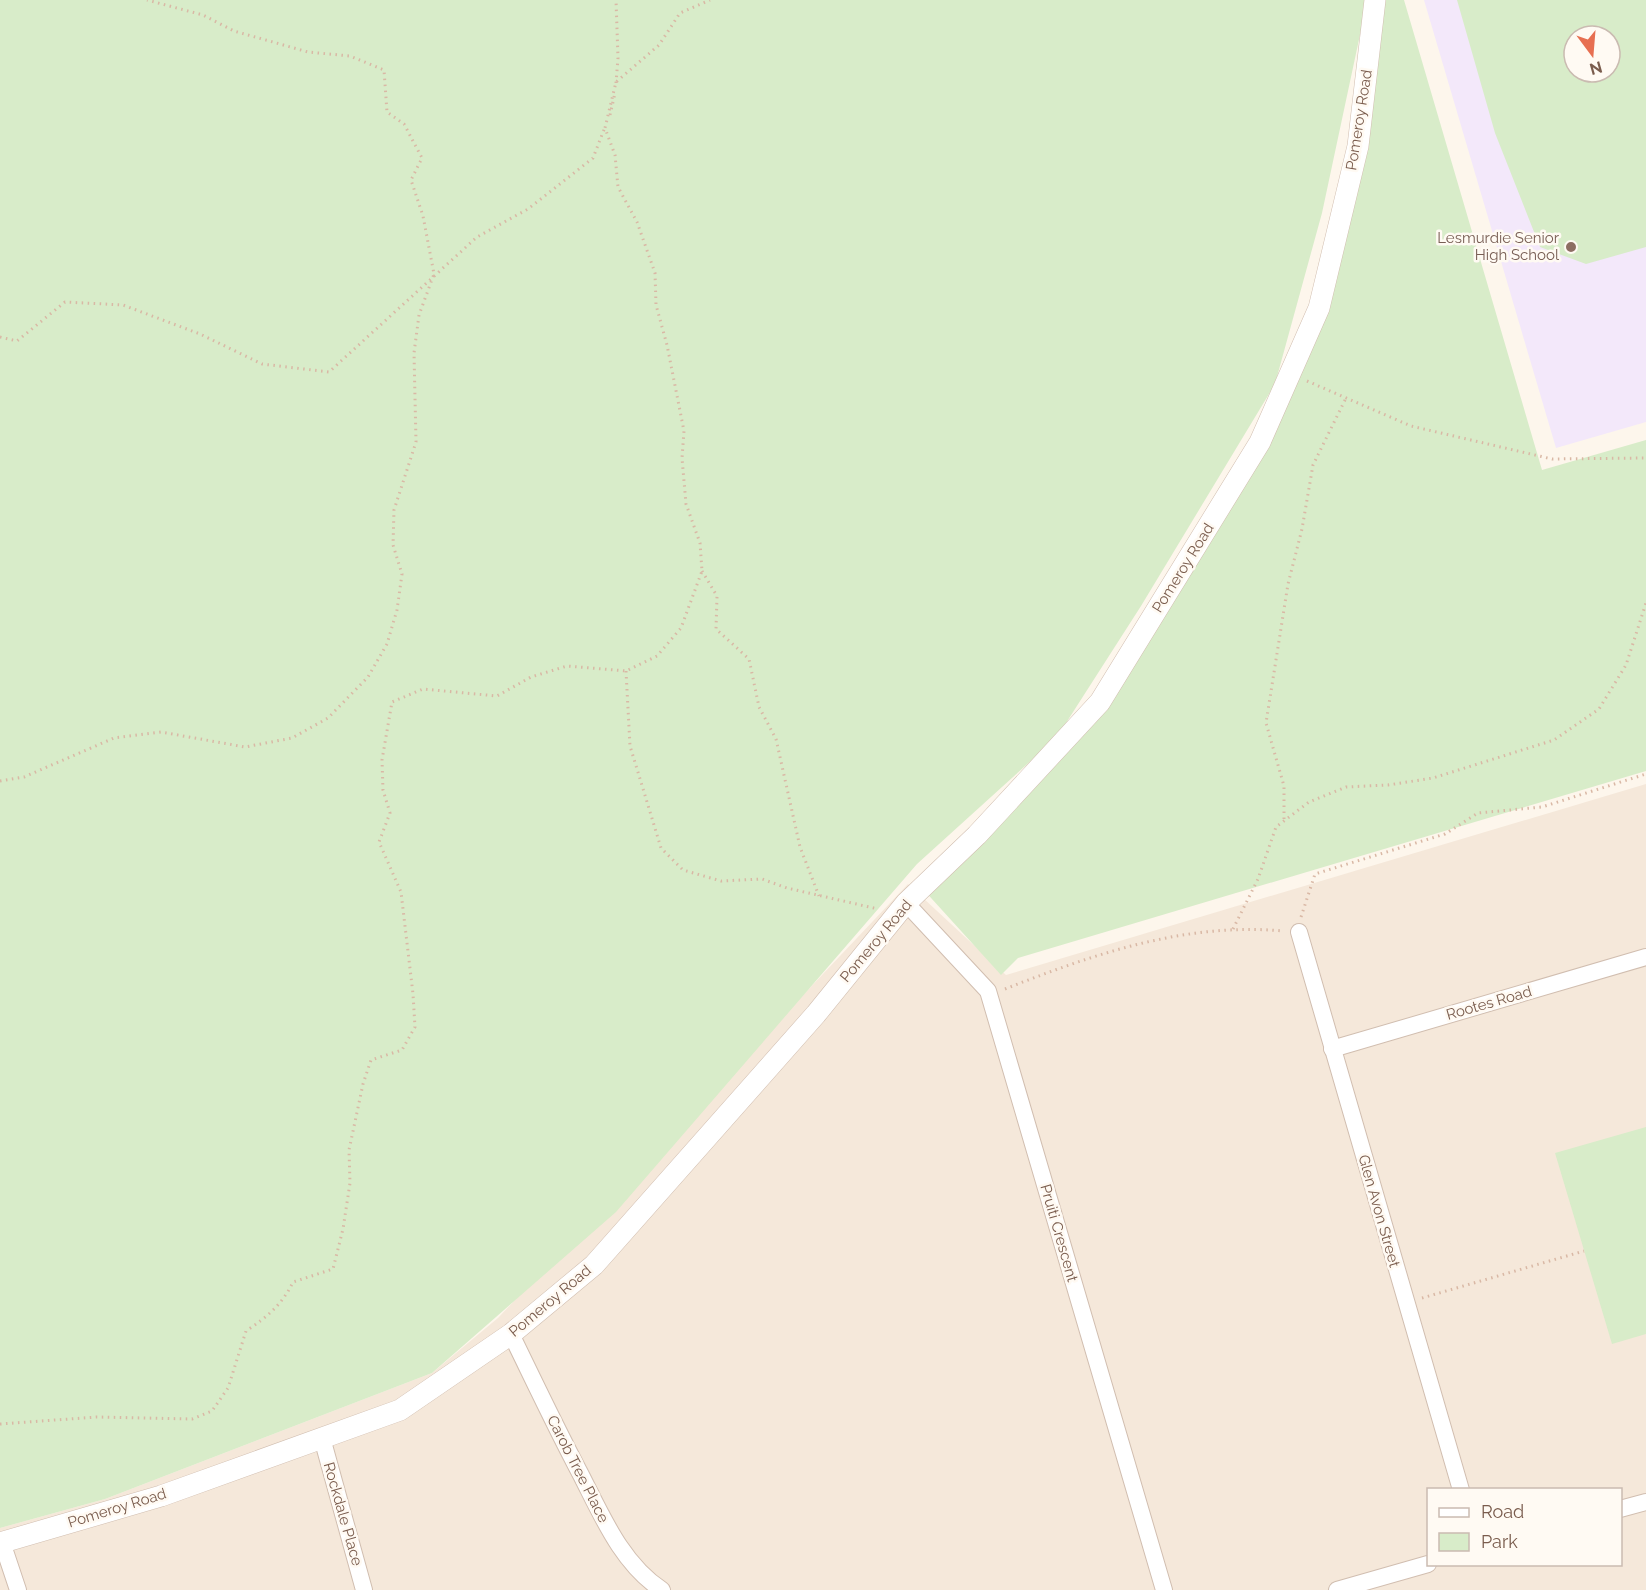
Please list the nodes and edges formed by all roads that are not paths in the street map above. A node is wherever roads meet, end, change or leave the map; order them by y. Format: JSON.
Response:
{"nodes":[{"id":1,"x":1375,"y":0,"type":"edge"},
{"id":2,"x":901,"y":910,"type":"junction"},
{"id":3,"x":1299,"y":932,"type":"road end"},
{"id":4,"x":1646,"y":957,"type":"edge"},
{"id":5,"x":1332,"y":1049,"type":"junction"},
{"id":6,"x":512,"y":1334,"type":"junction"},
{"id":7,"x":322,"y":1438,"type":"junction"},
{"id":8,"x":1460,"y":1488,"type":"edge"},
{"id":9,"x":1646,"y":1502,"type":"edge"},
{"id":10,"x":1622,"y":1508,"type":"edge"},
{"id":11,"x":1,"y":1543,"type":"edge"},
{"id":12,"x":1427,"y":1564,"type":"edge"},
{"id":13,"x":18,"y":1590,"type":"edge"},
{"id":14,"x":364,"y":1590,"type":"edge"},
{"id":15,"x":662,"y":1590,"type":"edge"},
{"id":16,"x":1164,"y":1590,"type":"edge"},
{"id":17,"x":1337,"y":1590,"type":"edge"}],
"edges":[{"from":1,"to":2,"type":"street","name":"Pomeroy Road"},
{"from":2,"to":6,"type":"street","name":"Pomeroy Road"},
{"from":2,"to":16,"type":"street","name":"Pruiti Crescent"},
{"from":3,"to":5,"type":"street","name":"Glen Avon Street"},
{"from":4,"to":5,"type":"street","name":"Rootes Road"},
{"from":5,"to":8,"type":"street","name":"Glen Avon Street"},
{"from":6,"to":7,"type":"street","name":"Pomeroy Road"},
{"from":6,"to":15,"type":"street","name":"Carob Tree Place"},
{"from":7,"to":11,"type":"street","name":"Pomeroy Road"},
{"from":7,"to":14,"type":"street","name":"Rockdale Place"},
{"from":9,"to":10,"type":"street"},
{"from":11,"to":13,"type":"street"},
{"from":12,"to":17,"type":"street"}]}
